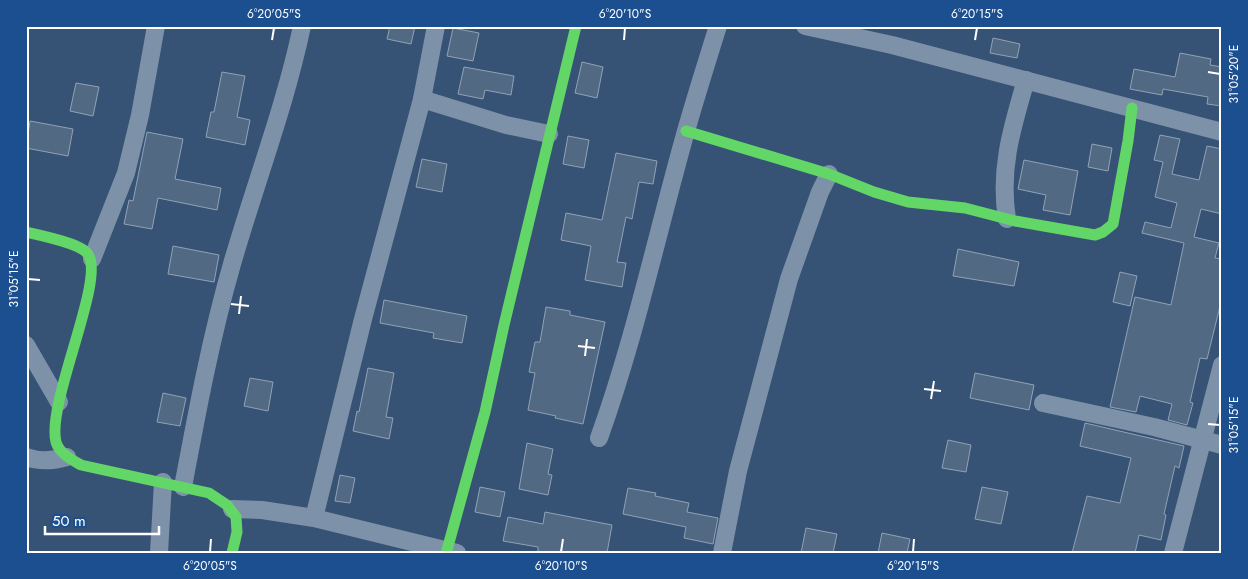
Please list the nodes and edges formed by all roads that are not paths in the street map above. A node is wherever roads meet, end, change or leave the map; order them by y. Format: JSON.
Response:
{"nodes":[{"id":1,"x":156,"y":26,"type":"edge"},
{"id":2,"x":302,"y":26,"type":"edge"},
{"id":3,"x":436,"y":26,"type":"edge"},
{"id":4,"x":576,"y":26,"type":"edge"},
{"id":5,"x":718,"y":26,"type":"edge"},
{"id":6,"x":805,"y":26,"type":"edge"},
{"id":7,"x":1026,"y":80,"type":"junction"},
{"id":8,"x":422,"y":99,"type":"junction"},
{"id":9,"x":1132,"y":108,"type":"junction"},
{"id":10,"x":686,"y":131,"type":"junction"},
{"id":11,"x":1222,"y":132,"type":"edge"},
{"id":12,"x":549,"y":134,"type":"junction"},
{"id":13,"x":829,"y":174,"type":"junction"},
{"id":14,"x":1007,"y":219,"type":"junction"},
{"id":15,"x":26,"y":232,"type":"edge"},
{"id":16,"x":92,"y":259,"type":"junction"},
{"id":17,"x":28,"y":355,"type":"edge"},
{"id":18,"x":1222,"y":365,"type":"edge"},
{"id":19,"x":59,"y":402,"type":"junction"},
{"id":20,"x":1043,"y":403,"type":"dead end"},
{"id":21,"x":599,"y":438,"type":"dead end"},
{"id":22,"x":1204,"y":439,"type":"junction"},
{"id":23,"x":1222,"y":445,"type":"edge"},
{"id":24,"x":26,"y":457,"type":"edge"},
{"id":25,"x":67,"y":457,"type":"junction"},
{"id":26,"x":164,"y":482,"type":"junction"},
{"id":27,"x":183,"y":487,"type":"junction"},
{"id":28,"x":232,"y":509,"type":"junction"},
{"id":29,"x":314,"y":518,"type":"junction"},
{"id":30,"x":452,"y":551,"type":"edge"},
{"id":31,"x":159,"y":553,"type":"edge"},
{"id":32,"x":232,"y":553,"type":"edge"},
{"id":33,"x":722,"y":553,"type":"edge"},
{"id":34,"x":1173,"y":553,"type":"edge"}],
"edges":[{"from":1,"to":16,"type":"street"},
{"from":2,"to":27,"type":"street"},
{"from":3,"to":8,"type":"street"},
{"from":4,"to":12,"type":"street"},
{"from":5,"to":10,"type":"street"},
{"from":6,"to":7,"type":"street"},
{"from":7,"to":9,"type":"street"},
{"from":7,"to":14,"type":"street"},
{"from":8,"to":12,"type":"street"},
{"from":8,"to":29,"type":"street"},
{"from":9,"to":11,"type":"street"},
{"from":9,"to":14,"type":"street"},
{"from":10,"to":13,"type":"street"},
{"from":10,"to":21,"type":"street"},
{"from":12,"to":30,"type":"street"},
{"from":13,"to":14,"type":"street"},
{"from":13,"to":33,"type":"street"},
{"from":15,"to":16,"type":"street"},
{"from":16,"to":19,"type":"street"},
{"from":17,"to":19,"type":"street"},
{"from":18,"to":22,"type":"street"},
{"from":19,"to":25,"type":"street"},
{"from":20,"to":22,"type":"street"},
{"from":22,"to":23,"type":"street"},
{"from":22,"to":34,"type":"street"},
{"from":24,"to":25,"type":"street"},
{"from":25,"to":26,"type":"street"},
{"from":26,"to":27,"type":"street"},
{"from":26,"to":31,"type":"street"},
{"from":27,"to":28,"type":"street"},
{"from":28,"to":29,"type":"street"},
{"from":28,"to":32,"type":"street"},
{"from":29,"to":30,"type":"street"}]}
